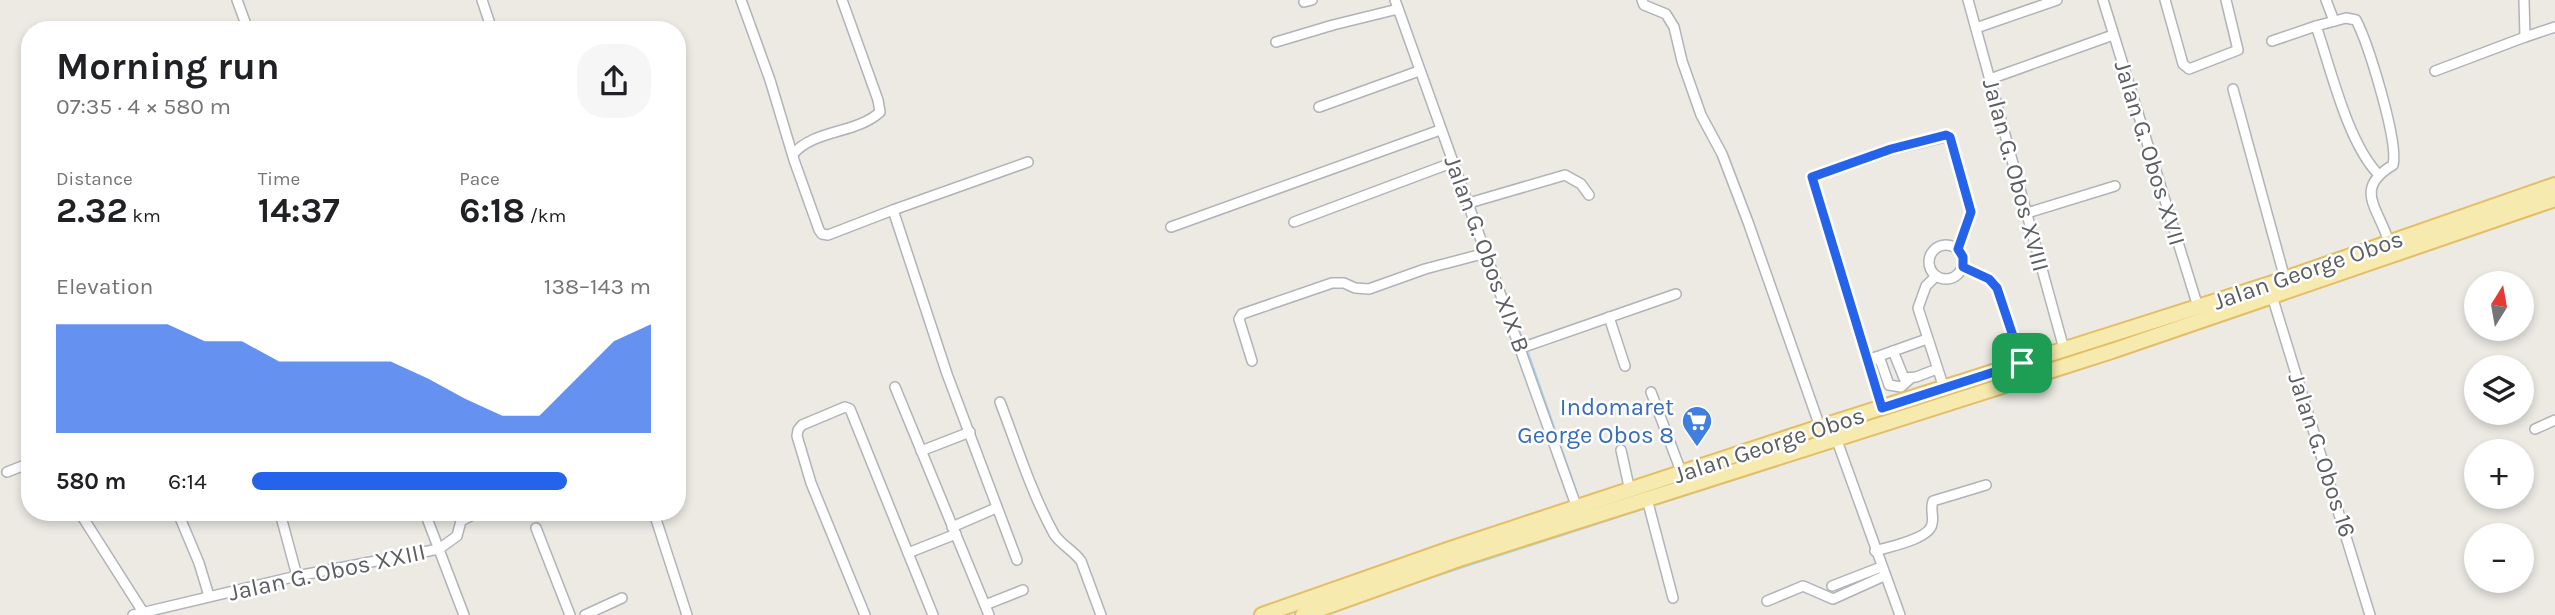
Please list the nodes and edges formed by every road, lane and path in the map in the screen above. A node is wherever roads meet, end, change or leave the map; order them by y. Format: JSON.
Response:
{"nodes":[{"id":1,"x":237,"y":0,"type":"edge"},
{"id":2,"x":482,"y":0,"type":"edge"},
{"id":3,"x":741,"y":0,"type":"edge"},
{"id":4,"x":842,"y":0,"type":"edge"},
{"id":5,"x":1642,"y":0,"type":"edge"},
{"id":6,"x":1968,"y":0,"type":"edge"},
{"id":7,"x":2057,"y":0,"type":"edge"},
{"id":8,"x":2102,"y":0,"type":"edge"},
{"id":9,"x":2165,"y":0,"type":"edge"},
{"id":10,"x":2226,"y":0,"type":"edge"},
{"id":11,"x":2326,"y":0,"type":"edge"},
{"id":12,"x":2524,"y":0,"type":"edge"},
{"id":13,"x":1397,"y":5,"type":"edge"},
{"id":14,"x":2334,"y":20,"type":"junction"},
{"id":15,"x":245,"y":21,"type":"edge"},
{"id":16,"x":489,"y":21,"type":"edge"},
{"id":17,"x":2316,"y":26,"type":"junction"},
{"id":18,"x":2555,"y":27,"type":"edge"},
{"id":19,"x":1976,"y":28,"type":"junction"},
{"id":20,"x":2113,"y":35,"type":"junction"},
{"id":21,"x":2525,"y":37,"type":"junction"},
{"id":22,"x":2273,"y":41,"type":"dead end"},
{"id":23,"x":1276,"y":43,"type":"dead end"},
{"id":24,"x":1419,"y":71,"type":"junction"},
{"id":25,"x":2435,"y":71,"type":"dead end"},
{"id":26,"x":1990,"y":79,"type":"junction"},
{"id":27,"x":2233,"y":89,"type":"dead end"},
{"id":28,"x":1319,"y":107,"type":"dead end"},
{"id":29,"x":1440,"y":130,"type":"junction"},
{"id":30,"x":793,"y":154,"type":"junction"},
{"id":31,"x":1028,"y":162,"type":"dead end"},
{"id":32,"x":1454,"y":162,"type":"junction"},
{"id":33,"x":2378,"y":174,"type":"junction"},
{"id":34,"x":2555,"y":185,"type":"edge"},
{"id":35,"x":2115,"y":186,"type":"dead end"},
{"id":36,"x":1589,"y":195,"type":"dead end"},
{"id":37,"x":2555,"y":199,"type":"edge"},
{"id":38,"x":1469,"y":203,"type":"junction"},
{"id":39,"x":893,"y":210,"type":"junction"},
{"id":40,"x":2027,"y":213,"type":"junction"},
{"id":41,"x":1294,"y":222,"type":"dead end"},
{"id":42,"x":1171,"y":228,"type":"dead end"},
{"id":43,"x":2389,"y":243,"type":"junction"},
{"id":44,"x":1958,"y":249,"type":"junction"},
{"id":45,"x":1486,"y":253,"type":"junction"},
{"id":46,"x":1963,"y":267,"type":"junction"},
{"id":47,"x":1936,"y":276,"type":"junction"},
{"id":48,"x":2285,"y":279,"type":"junction"},
{"id":49,"x":1676,"y":294,"type":"dead end"},
{"id":50,"x":2272,"y":296,"type":"junction"},
{"id":51,"x":2198,"y":307,"type":"junction"},
{"id":52,"x":1609,"y":317,"type":"junction"},
{"id":53,"x":1927,"y":339,"type":"junction"},
{"id":54,"x":1521,"y":348,"type":"junction"},
{"id":55,"x":2064,"y":349,"type":"junction"},
{"id":56,"x":1893,"y":351,"type":"junction"},
{"id":57,"x":1872,"y":358,"type":"junction"},
{"id":58,"x":2021,"y":359,"type":"junction"},
{"id":59,"x":1252,"y":361,"type":"dead end"},
{"id":60,"x":1625,"y":366,"type":"dead end"},
{"id":61,"x":1937,"y":369,"type":"junction"},
{"id":62,"x":1912,"y":378,"type":"junction"},
{"id":63,"x":895,"y":387,"type":"dead end"},
{"id":64,"x":1944,"y":388,"type":"junction"},
{"id":65,"x":1651,"y":392,"type":"dead end"},
{"id":66,"x":1000,"y":402,"type":"dead end"},
{"id":67,"x":1881,"y":404,"type":"junction"},
{"id":68,"x":2555,"y":420,"type":"edge"},
{"id":69,"x":1819,"y":424,"type":"junction"},
{"id":70,"x":2535,"y":429,"type":"dead end"},
{"id":71,"x":970,"y":432,"type":"junction"},
{"id":72,"x":1836,"y":438,"type":"junction"},
{"id":73,"x":1621,"y":450,"type":"dead end"},
{"id":74,"x":921,"y":451,"type":"junction"},
{"id":75,"x":21,"y":467,"type":"edge"},
{"id":76,"x":7,"y":472,"type":"dead end"},
{"id":77,"x":1682,"y":474,"type":"junction"},
{"id":78,"x":1986,"y":485,"type":"dead end"},
{"id":79,"x":1630,"y":491,"type":"junction"},
{"id":80,"x":1647,"y":499,"type":"junction"},
{"id":81,"x":996,"y":508,"type":"junction"},
{"id":82,"x":1577,"y":508,"type":"junction"},
{"id":83,"x":85,"y":521,"type":"edge"},
{"id":84,"x":181,"y":521,"type":"edge"},
{"id":85,"x":282,"y":521,"type":"edge"},
{"id":86,"x":428,"y":521,"type":"edge"},
{"id":87,"x":461,"y":521,"type":"edge"},
{"id":88,"x":657,"y":521,"type":"edge"},
{"id":89,"x":536,"y":528,"type":"dead end"},
{"id":90,"x":954,"y":530,"type":"junction"},
{"id":91,"x":439,"y":549,"type":"junction"},
{"id":92,"x":1875,"y":551,"type":"junction"},
{"id":93,"x":908,"y":554,"type":"junction"},
{"id":94,"x":1017,"y":560,"type":"dead end"},
{"id":95,"x":1883,"y":571,"type":"junction"},
{"id":96,"x":297,"y":576,"type":"junction"},
{"id":97,"x":1832,"y":586,"type":"dead end"},
{"id":98,"x":1023,"y":590,"type":"dead end"},
{"id":99,"x":209,"y":596,"type":"junction"},
{"id":100,"x":622,"y":598,"type":"dead end"},
{"id":101,"x":1673,"y":598,"type":"dead end"},
{"id":102,"x":1767,"y":601,"type":"dead end"},
{"id":103,"x":985,"y":605,"type":"junction"},
{"id":104,"x":2370,"y":613,"type":"edge"},
{"id":105,"x":138,"y":614,"type":"edge"},
{"id":106,"x":464,"y":615,"type":"edge"},
{"id":107,"x":570,"y":615,"type":"edge"},
{"id":108,"x":585,"y":615,"type":"edge"},
{"id":109,"x":687,"y":615,"type":"edge"},
{"id":110,"x":865,"y":615,"type":"edge"},
{"id":111,"x":933,"y":615,"type":"edge"},
{"id":112,"x":989,"y":615,"type":"edge"},
{"id":113,"x":1101,"y":615,"type":"edge"},
{"id":114,"x":1262,"y":615,"type":"edge"},
{"id":115,"x":1303,"y":615,"type":"edge"},
{"id":116,"x":1900,"y":615,"type":"edge"},
{"id":117,"x":2358,"y":615,"type":"edge"}],
"edges":[{"from":1,"to":15,"type":"street"},
{"from":2,"to":16,"type":"street"},
{"from":3,"to":30,"type":"street"},
{"from":4,"to":30,"type":"street"},
{"from":5,"to":69,"type":"street"},
{"from":6,"to":19,"type":"street","name":"Jalan G. Obos XVIII"},
{"from":7,"to":19,"type":"street"},
{"from":8,"to":20,"type":"street","name":"Jalan G. Obos XVII"},
{"from":9,"to":10,"type":"street"},
{"from":11,"to":14,"type":"street"},
{"from":12,"to":21,"type":"street"},
{"from":13,"to":23,"type":"street"},
{"from":13,"to":24,"type":"street","name":"Jalan G. Obos XIX B"},
{"from":14,"to":17,"type":"street"},
{"from":14,"to":33,"type":"street"},
{"from":17,"to":22,"type":"street"},
{"from":17,"to":33,"type":"street"},
{"from":18,"to":21,"type":"street"},
{"from":19,"to":26,"type":"street","name":"Jalan G. Obos XVIII"},
{"from":20,"to":26,"type":"street"},
{"from":20,"to":51,"type":"street","name":"Jalan G. Obos XVII"},
{"from":21,"to":25,"type":"street"},
{"from":24,"to":28,"type":"street"},
{"from":24,"to":29,"type":"street","name":"Jalan G. Obos XIX B"},
{"from":26,"to":40,"type":"street","name":"Jalan G. Obos XVIII"},
{"from":27,"to":48,"type":"street"},
{"from":29,"to":32,"type":"street","name":"Jalan G. Obos XIX B"},
{"from":29,"to":42,"type":"street"},
{"from":30,"to":39,"type":"street"},
{"from":31,"to":39,"type":"street"},
{"from":32,"to":38,"type":"street","name":"Jalan G. Obos XIX B"},
{"from":32,"to":41,"type":"street"},
{"from":33,"to":43,"type":"street"},
{"from":34,"to":43,"type":"main road","name":"Jalan George Obos"},
{"from":35,"to":40,"type":"street"},
{"from":36,"to":38,"type":"street"},
{"from":37,"to":50,"type":"main road","name":"Jalan George Obos"},
{"from":38,"to":45,"type":"street","name":"Jalan G. Obos XIX B"},
{"from":39,"to":71,"type":"street"},
{"from":40,"to":55,"type":"street","name":"Jalan G. Obos XVIII"},
{"from":43,"to":48,"type":"main road","name":"Jalan George Obos"},
{"from":44,"to":46,"type":"street"},
{"from":44,"to":47,"type":"street"},
{"from":44,"to":57,"type":"street"},
{"from":45,"to":54,"type":"street","name":"Jalan G. Obos XIX B"},
{"from":45,"to":59,"type":"street"},
{"from":46,"to":47,"type":"street"},
{"from":46,"to":58,"type":"street"},
{"from":47,"to":53,"type":"street"},
{"from":48,"to":51,"type":"main road","name":"Jalan George Obos"},
{"from":49,"to":52,"type":"street"},
{"from":50,"to":72,"type":"main road","name":"Jalan George Obos"},
{"from":50,"to":104,"type":"street","name":"Jalan G. Obos 16"},
{"from":51,"to":55,"type":"main road","name":"Jalan George Obos"},
{"from":52,"to":54,"type":"street"},
{"from":52,"to":60,"type":"street"},
{"from":53,"to":56,"type":"street"},
{"from":53,"to":61,"type":"street"},
{"from":54,"to":82,"type":"street","name":"Jalan G. Obos XIX B"},
{"from":55,"to":58,"type":"main road","name":"Jalan George Obos"},
{"from":56,"to":57,"type":"street"},
{"from":56,"to":62,"type":"street"},
{"from":57,"to":62,"type":"street"},
{"from":57,"to":67,"type":"street"},
{"from":58,"to":64,"type":"main road","name":"Jalan George Obos"},
{"from":61,"to":62,"type":"street"},
{"from":61,"to":64,"type":"street"},
{"from":63,"to":74,"type":"street"},
{"from":64,"to":67,"type":"main road","name":"Jalan George Obos"},
{"from":65,"to":77,"type":"street"},
{"from":66,"to":113,"type":"street"},
{"from":67,"to":69,"type":"main road","name":"Jalan George Obos"},
{"from":68,"to":70,"type":"street"},
{"from":69,"to":77,"type":"main road","name":"Jalan George Obos"},
{"from":71,"to":74,"type":"street"},
{"from":71,"to":81,"type":"street"},
{"from":72,"to":80,"type":"main road","name":"Jalan George Obos"},
{"from":72,"to":92,"type":"street"},
{"from":73,"to":79,"type":"street"},
{"from":74,"to":90,"type":"street"},
{"from":75,"to":76,"type":"street"},
{"from":77,"to":79,"type":"main road","name":"Jalan George Obos"},
{"from":78,"to":92,"type":"street"},
{"from":79,"to":82,"type":"main road","name":"Jalan George Obos"},
{"from":80,"to":101,"type":"street"},
{"from":80,"to":115,"type":"main road","name":"Jalan George Obos"},
{"from":81,"to":90,"type":"street"},
{"from":81,"to":94,"type":"street"},
{"from":82,"to":114,"type":"main road","name":"Jalan George Obos"},
{"from":83,"to":105,"type":"street"},
{"from":84,"to":99,"type":"street"},
{"from":85,"to":96,"type":"street"},
{"from":86,"to":91,"type":"street","name":"Jalan G. Obos XXIII"},
{"from":87,"to":91,"type":"street"},
{"from":88,"to":109,"type":"street"},
{"from":89,"to":107,"type":"street"},
{"from":90,"to":93,"type":"street"},
{"from":90,"to":103,"type":"street"},
{"from":91,"to":96,"type":"street","name":"Jalan G. Obos XXIII"},
{"from":91,"to":106,"type":"street","name":"Jalan G. Obos XXIII"},
{"from":92,"to":95,"type":"street"},
{"from":93,"to":110,"type":"street"},
{"from":93,"to":111,"type":"street"},
{"from":95,"to":97,"type":"street"},
{"from":95,"to":102,"type":"street"},
{"from":95,"to":116,"type":"street"},
{"from":96,"to":99,"type":"street","name":"Jalan G. Obos XXIII"},
{"from":98,"to":103,"type":"street"},
{"from":99,"to":105,"type":"street","name":"Jalan G. Obos XXIII"},
{"from":100,"to":108,"type":"street"},
{"from":103,"to":112,"type":"street"},
{"from":104,"to":117,"type":"street"}]}
